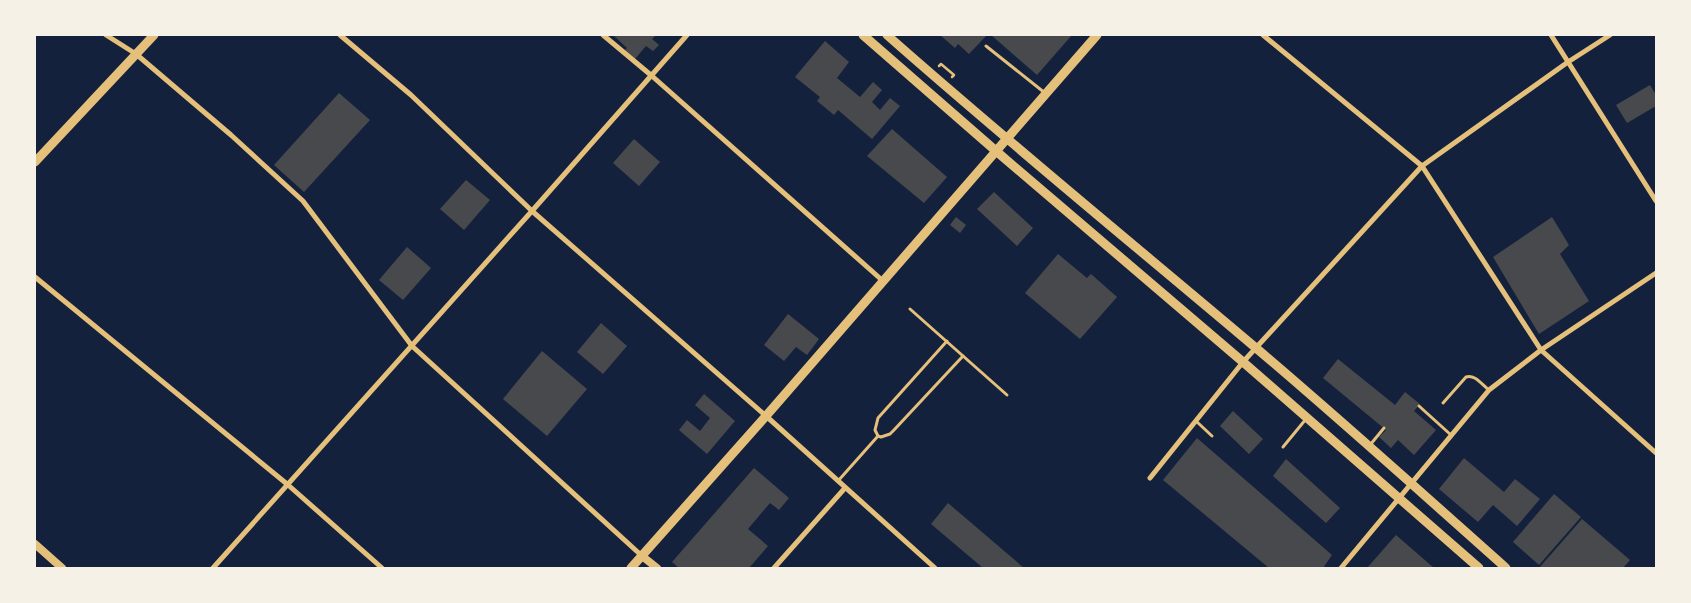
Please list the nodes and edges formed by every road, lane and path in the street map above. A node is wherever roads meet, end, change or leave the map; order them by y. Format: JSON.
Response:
{"nodes":[{"id":1,"x":106,"y":35,"type":"edge"},
{"id":2,"x":154,"y":35,"type":"edge"},
{"id":3,"x":340,"y":35,"type":"edge"},
{"id":4,"x":603,"y":35,"type":"edge"},
{"id":5,"x":687,"y":35,"type":"edge"},
{"id":6,"x":862,"y":35,"type":"edge"},
{"id":7,"x":887,"y":35,"type":"edge"},
{"id":8,"x":1097,"y":35,"type":"edge"},
{"id":9,"x":1263,"y":35,"type":"edge"},
{"id":10,"x":1551,"y":35,"type":"edge"},
{"id":11,"x":1610,"y":35,"type":"edge"},
{"id":12,"x":986,"y":46,"type":"dead end"},
{"id":13,"x":136,"y":54,"type":"junction"},
{"id":14,"x":1568,"y":62,"type":"junction"},
{"id":15,"x":941,"y":64,"type":"dead end"},
{"id":16,"x":954,"y":75,"type":"dead end"},
{"id":17,"x":652,"y":76,"type":"junction"},
{"id":18,"x":1046,"y":93,"type":"junction"},
{"id":19,"x":1006,"y":139,"type":"junction"},
{"id":20,"x":996,"y":151,"type":"junction"},
{"id":21,"x":35,"y":162,"type":"edge"},
{"id":22,"x":1422,"y":166,"type":"junction"},
{"id":23,"x":1656,"y":201,"type":"edge"},
{"id":24,"x":532,"y":211,"type":"junction"},
{"id":25,"x":1656,"y":273,"type":"edge"},
{"id":26,"x":35,"y":277,"type":"edge"},
{"id":27,"x":883,"y":281,"type":"junction"},
{"id":28,"x":910,"y":309,"type":"dead end"},
{"id":29,"x":947,"y":341,"type":"junction"},
{"id":30,"x":412,"y":346,"type":"junction"},
{"id":31,"x":1256,"y":348,"type":"junction"},
{"id":32,"x":1541,"y":350,"type":"junction"},
{"id":33,"x":963,"y":356,"type":"junction"},
{"id":34,"x":1243,"y":362,"type":"junction"},
{"id":35,"x":1489,"y":390,"type":"junction"},
{"id":36,"x":1007,"y":395,"type":"dead end"},
{"id":37,"x":1443,"y":403,"type":"dead end"},
{"id":38,"x":1419,"y":406,"type":"dead end"},
{"id":39,"x":766,"y":416,"type":"junction"},
{"id":40,"x":1307,"y":419,"type":"junction"},
{"id":41,"x":1195,"y":420,"type":"junction"},
{"id":42,"x":1384,"y":428,"type":"dead end"},
{"id":43,"x":1451,"y":435,"type":"junction"},
{"id":44,"x":878,"y":436,"type":"junction"},
{"id":45,"x":1212,"y":436,"type":"dead end"},
{"id":46,"x":1283,"y":446,"type":"dead end"},
{"id":47,"x":1370,"y":446,"type":"junction"},
{"id":48,"x":1656,"y":453,"type":"edge"},
{"id":49,"x":1150,"y":478,"type":"dead end"},
{"id":50,"x":838,"y":481,"type":"junction"},
{"id":51,"x":287,"y":484,"type":"junction"},
{"id":52,"x":1411,"y":484,"type":"junction"},
{"id":53,"x":845,"y":488,"type":"junction"},
{"id":54,"x":1399,"y":498,"type":"junction"},
{"id":55,"x":35,"y":544,"type":"edge"},
{"id":56,"x":642,"y":556,"type":"junction"},
{"id":57,"x":62,"y":568,"type":"edge"},
{"id":58,"x":213,"y":568,"type":"edge"},
{"id":59,"x":382,"y":568,"type":"edge"},
{"id":60,"x":631,"y":568,"type":"edge"},
{"id":61,"x":657,"y":568,"type":"edge"},
{"id":62,"x":774,"y":568,"type":"edge"},
{"id":63,"x":935,"y":568,"type":"edge"},
{"id":64,"x":1341,"y":568,"type":"edge"},
{"id":65,"x":1479,"y":568,"type":"edge"},
{"id":66,"x":1506,"y":568,"type":"edge"}],
"edges":[{"from":1,"to":13,"type":"street"},
{"from":2,"to":13,"type":"main road"},
{"from":3,"to":24,"type":"street"},
{"from":4,"to":17,"type":"street"},
{"from":5,"to":17,"type":"street"},
{"from":6,"to":20,"type":"main road"},
{"from":7,"to":19,"type":"main road"},
{"from":8,"to":18,"type":"main road"},
{"from":9,"to":22,"type":"street"},
{"from":10,"to":14,"type":"street"},
{"from":11,"to":14,"type":"street"},
{"from":12,"to":18,"type":"lane"},
{"from":13,"to":21,"type":"main road"},
{"from":13,"to":30,"type":"street"},
{"from":14,"to":22,"type":"street"},
{"from":14,"to":23,"type":"street"},
{"from":15,"to":16,"type":"path"},
{"from":17,"to":24,"type":"street"},
{"from":17,"to":27,"type":"street"},
{"from":18,"to":19,"type":"main road"},
{"from":19,"to":20,"type":"main road"},
{"from":19,"to":31,"type":"main road"},
{"from":20,"to":27,"type":"main road"},
{"from":20,"to":34,"type":"main road"},
{"from":22,"to":31,"type":"street"},
{"from":22,"to":32,"type":"street"},
{"from":24,"to":30,"type":"street"},
{"from":24,"to":39,"type":"street"},
{"from":25,"to":32,"type":"street"},
{"from":26,"to":51,"type":"street"},
{"from":27,"to":39,"type":"main road"},
{"from":28,"to":29,"type":"lane"},
{"from":29,"to":33,"type":"lane"},
{"from":29,"to":44,"type":"lane"},
{"from":30,"to":51,"type":"street"},
{"from":30,"to":56,"type":"street"},
{"from":31,"to":34,"type":"street"},
{"from":31,"to":47,"type":"main road"},
{"from":32,"to":35,"type":"street"},
{"from":32,"to":48,"type":"street"},
{"from":33,"to":36,"type":"lane"},
{"from":33,"to":44,"type":"lane"},
{"from":34,"to":40,"type":"main road"},
{"from":34,"to":41,"type":"street"},
{"from":35,"to":37,"type":"lane"},
{"from":35,"to":43,"type":"street"},
{"from":38,"to":43,"type":"lane"},
{"from":39,"to":50,"type":"street"},
{"from":39,"to":56,"type":"main road"},
{"from":40,"to":46,"type":"lane"},
{"from":40,"to":54,"type":"main road"},
{"from":41,"to":45,"type":"lane"},
{"from":41,"to":49,"type":"street"},
{"from":42,"to":47,"type":"lane"},
{"from":43,"to":52,"type":"street"},
{"from":44,"to":50,"type":"lane"},
{"from":47,"to":52,"type":"main road"},
{"from":50,"to":53,"type":"street"},
{"from":51,"to":58,"type":"street"},
{"from":51,"to":59,"type":"street"},
{"from":52,"to":54,"type":"street"},
{"from":52,"to":66,"type":"main road"},
{"from":53,"to":62,"type":"street"},
{"from":53,"to":63,"type":"street"},
{"from":54,"to":64,"type":"street"},
{"from":54,"to":65,"type":"main road"},
{"from":55,"to":57,"type":"street"},
{"from":56,"to":60,"type":"main road"},
{"from":56,"to":61,"type":"street"}]}
